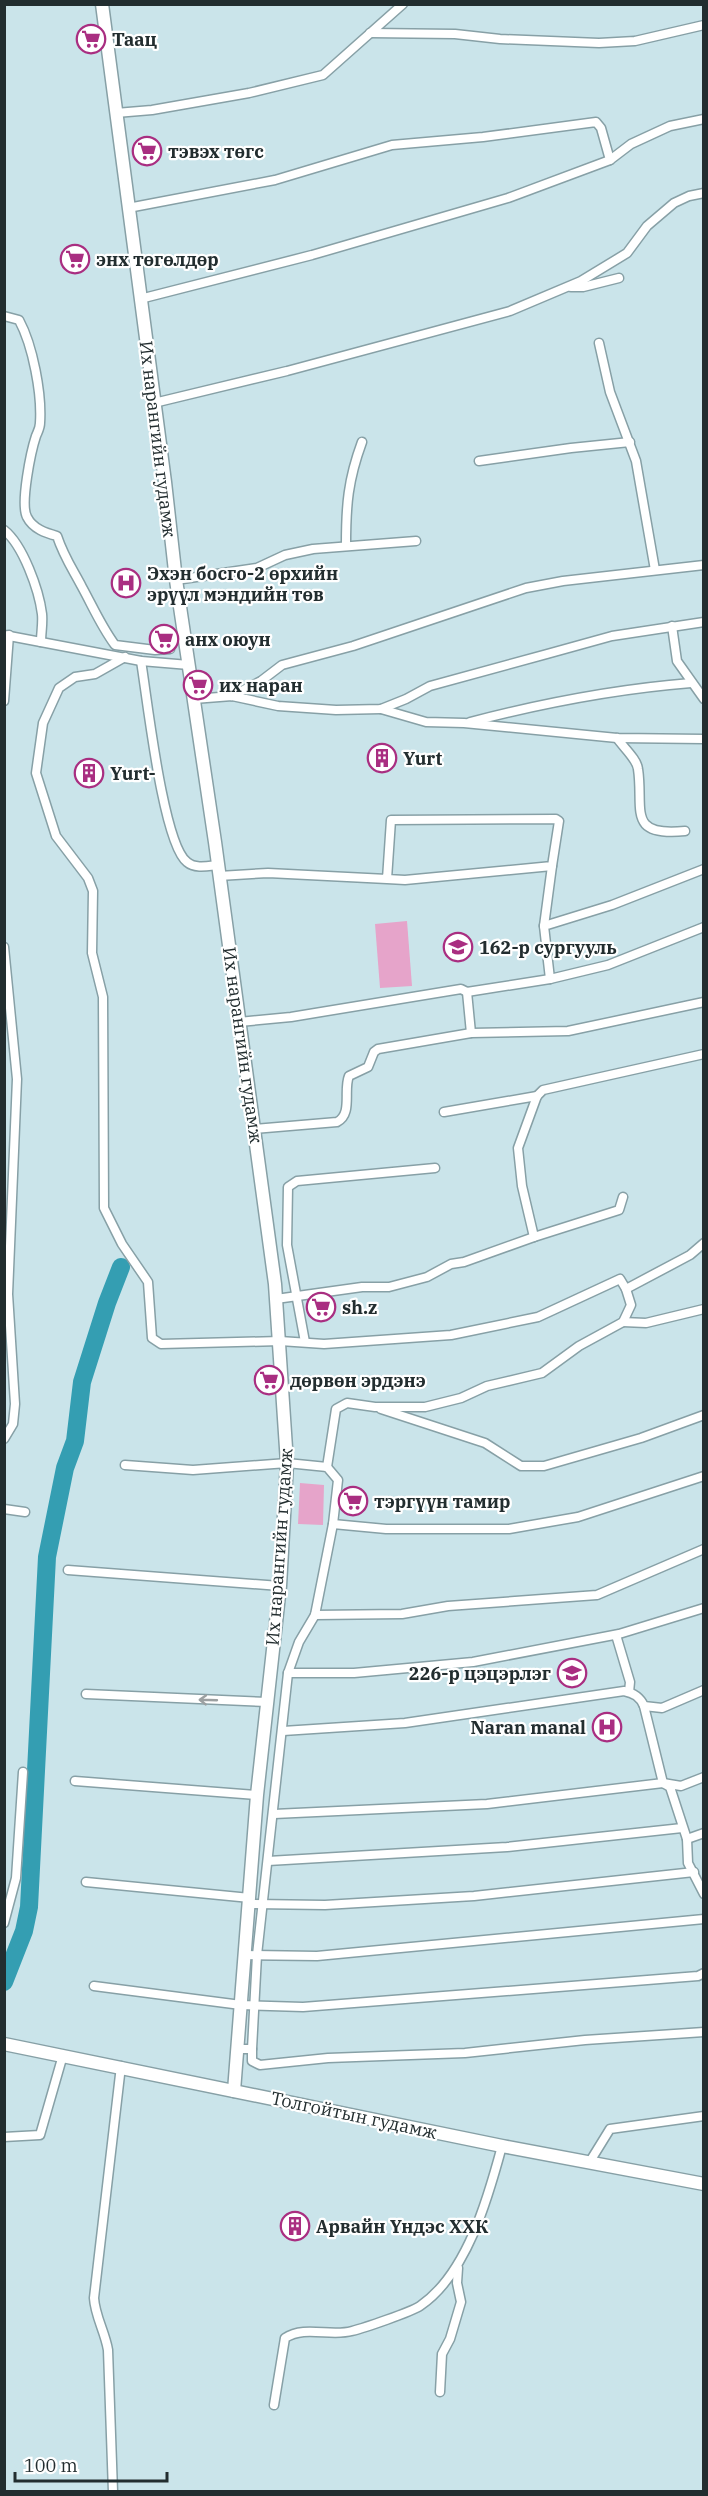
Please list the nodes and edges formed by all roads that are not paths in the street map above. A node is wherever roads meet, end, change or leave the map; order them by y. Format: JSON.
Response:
{"nodes":[{"id":1,"x":102,"y":4,"type":"edge"},
{"id":2,"x":403,"y":4,"type":"edge"},
{"id":3,"x":704,"y":25,"type":"edge"},
{"id":4,"x":370,"y":33,"type":"junction"},
{"id":5,"x":116,"y":113,"type":"junction"},
{"id":6,"x":704,"y":119,"type":"edge"},
{"id":7,"x":610,"y":160,"type":"junction"},
{"id":8,"x":704,"y":194,"type":"edge"},
{"id":9,"x":128,"y":208,"type":"junction"},
{"id":10,"x":619,"y":278,"type":"dead end"},
{"id":11,"x":567,"y":287,"type":"junction"},
{"id":12,"x":140,"y":299,"type":"junction"},
{"id":13,"x":4,"y":316,"type":"edge"},
{"id":14,"x":599,"y":343,"type":"dead end"},
{"id":15,"x":154,"y":403,"type":"junction"},
{"id":16,"x":362,"y":442,"type":"dead end"},
{"id":17,"x":630,"y":442,"type":"junction"},
{"id":18,"x":479,"y":462,"type":"dead end"},
{"id":19,"x":4,"y":530,"type":"edge"},
{"id":20,"x":416,"y":541,"type":"dead end"},
{"id":21,"x":345,"y":545,"type":"junction"},
{"id":22,"x":704,"y":565,"type":"edge"},
{"id":23,"x":655,"y":570,"type":"junction"},
{"id":24,"x":176,"y":580,"type":"junction"},
{"id":25,"x":704,"y":622,"type":"edge"},
{"id":26,"x":672,"y":626,"type":"junction"},
{"id":27,"x":7,"y":635,"type":"edge"},
{"id":28,"x":41,"y":642,"type":"junction"},
{"id":29,"x":170,"y":649,"type":"dead end"},
{"id":30,"x":125,"y":657,"type":"junction"},
{"id":31,"x":141,"y":661,"type":"junction"},
{"id":32,"x":189,"y":665,"type":"junction"},
{"id":33,"x":691,"y":683,"type":"junction"},
{"id":34,"x":232,"y":696,"type":"junction"},
{"id":35,"x":194,"y":699,"type":"junction"},
{"id":36,"x":704,"y":699,"type":"edge"},
{"id":37,"x":4,"y":701,"type":"edge"},
{"id":38,"x":381,"y":709,"type":"junction"},
{"id":39,"x":464,"y":723,"type":"junction"},
{"id":40,"x":617,"y":738,"type":"junction"},
{"id":41,"x":704,"y":739,"type":"edge"},
{"id":42,"x":685,"y":831,"type":"dead end"},
{"id":43,"x":552,"y":866,"type":"junction"},
{"id":44,"x":704,"y":869,"type":"edge"},
{"id":45,"x":219,"y":871,"type":"junction"},
{"id":46,"x":387,"y":879,"type":"junction"},
{"id":47,"x":544,"y":926,"type":"junction"},
{"id":48,"x":704,"y":927,"type":"edge"},
{"id":49,"x":4,"y":947,"type":"edge"},
{"id":50,"x":550,"y":979,"type":"junction"},
{"id":51,"x":467,"y":992,"type":"junction"},
{"id":52,"x":704,"y":1002,"type":"edge"},
{"id":53,"x":8,"y":1019,"type":"edge"},
{"id":54,"x":240,"y":1023,"type":"junction"},
{"id":55,"x":471,"y":1033,"type":"junction"},
{"id":56,"x":704,"y":1054,"type":"edge"},
{"id":57,"x":537,"y":1096,"type":"junction"},
{"id":58,"x":444,"y":1112,"type":"dead end"},
{"id":59,"x":254,"y":1129,"type":"junction"},
{"id":60,"x":435,"y":1168,"type":"dead end"},
{"id":61,"x":622,"y":1197,"type":"dead end"},
{"id":62,"x":534,"y":1237,"type":"junction"},
{"id":63,"x":704,"y":1243,"type":"edge"},
{"id":64,"x":287,"y":1245,"type":"junction"},
{"id":65,"x":270,"y":1247,"type":"junction"},
{"id":66,"x":704,"y":1254,"type":"edge"},
{"id":67,"x":690,"y":1255,"type":"junction"},
{"id":68,"x":626,"y":1289,"type":"junction"},
{"id":69,"x":295,"y":1295,"type":"junction"},
{"id":70,"x":276,"y":1299,"type":"junction"},
{"id":71,"x":704,"y":1309,"type":"edge"},
{"id":72,"x":623,"y":1322,"type":"junction"},
{"id":73,"x":280,"y":1341,"type":"junction"},
{"id":74,"x":305,"y":1342,"type":"junction"},
{"id":75,"x":375,"y":1407,"type":"junction"},
{"id":76,"x":704,"y":1415,"type":"edge"},
{"id":77,"x":4,"y":1439,"type":"edge"},
{"id":78,"x":287,"y":1464,"type":"junction"},
{"id":79,"x":125,"y":1465,"type":"dead end"},
{"id":80,"x":327,"y":1467,"type":"junction"},
{"id":81,"x":704,"y":1476,"type":"edge"},
{"id":82,"x":4,"y":1509,"type":"edge"},
{"id":83,"x":25,"y":1512,"type":"dead end"},
{"id":84,"x":333,"y":1524,"type":"junction"},
{"id":85,"x":704,"y":1549,"type":"edge"},
{"id":86,"x":68,"y":1570,"type":"dead end"},
{"id":87,"x":280,"y":1586,"type":"junction"},
{"id":88,"x":704,"y":1608,"type":"edge"},
{"id":89,"x":315,"y":1615,"type":"junction"},
{"id":90,"x":616,"y":1635,"type":"junction"},
{"id":91,"x":288,"y":1673,"type":"junction"},
{"id":92,"x":704,"y":1690,"type":"edge"},
{"id":93,"x":629,"y":1692,"type":"junction"},
{"id":94,"x":86,"y":1694,"type":"dead end"},
{"id":95,"x":267,"y":1702,"type":"junction"},
{"id":96,"x":644,"y":1706,"type":"junction"},
{"id":97,"x":283,"y":1731,"type":"junction"},
{"id":98,"x":23,"y":1772,"type":"dead end"},
{"id":99,"x":704,"y":1777,"type":"edge"},
{"id":100,"x":75,"y":1781,"type":"dead end"},
{"id":101,"x":663,"y":1783,"type":"junction"},
{"id":102,"x":257,"y":1795,"type":"junction"},
{"id":103,"x":274,"y":1814,"type":"junction"},
{"id":104,"x":682,"y":1828,"type":"junction"},
{"id":105,"x":704,"y":1833,"type":"edge"},
{"id":106,"x":687,"y":1839,"type":"junction"},
{"id":107,"x":268,"y":1861,"type":"junction"},
{"id":108,"x":694,"y":1872,"type":"junction"},
{"id":109,"x":86,"y":1882,"type":"dead end"},
{"id":110,"x":704,"y":1894,"type":"edge"},
{"id":111,"x":249,"y":1901,"type":"junction"},
{"id":112,"x":263,"y":1904,"type":"junction"},
{"id":113,"x":704,"y":1919,"type":"edge"},
{"id":114,"x":4,"y":1923,"type":"edge"},
{"id":115,"x":251,"y":1955,"type":"junction"},
{"id":116,"x":704,"y":1973,"type":"edge"},
{"id":117,"x":94,"y":1986,"type":"dead end"},
{"id":118,"x":241,"y":2005,"type":"junction"},
{"id":119,"x":255,"y":2006,"type":"junction"},
{"id":120,"x":704,"y":2032,"type":"edge"},
{"id":121,"x":5,"y":2044,"type":"edge"},
{"id":122,"x":238,"y":2049,"type":"junction"},
{"id":123,"x":252,"y":2049,"type":"junction"},
{"id":124,"x":63,"y":2055,"type":"junction"},
{"id":125,"x":121,"y":2066,"type":"junction"},
{"id":126,"x":234,"y":2091,"type":"junction"},
{"id":127,"x":704,"y":2116,"type":"edge"},
{"id":128,"x":4,"y":2137,"type":"edge"},
{"id":129,"x":502,"y":2146,"type":"junction"},
{"id":130,"x":589,"y":2163,"type":"junction"},
{"id":131,"x":704,"y":2184,"type":"edge"},
{"id":132,"x":459,"y":2262,"type":"junction"},
{"id":133,"x":440,"y":2392,"type":"dead end"},
{"id":134,"x":274,"y":2405,"type":"dead end"},
{"id":135,"x":113,"y":2492,"type":"edge"}],
"edges":[{"from":1,"to":5,"type":"main road","name":"Их нарангийн гудамж"},
{"from":2,"to":4,"type":"street"},
{"from":3,"to":4,"type":"street"},
{"from":4,"to":5,"type":"street"},
{"from":5,"to":9,"type":"main road","name":"Их нарангийн гудамж"},
{"from":6,"to":7,"type":"street"},
{"from":7,"to":9,"type":"street"},
{"from":7,"to":12,"type":"street"},
{"from":8,"to":11,"type":"street"},
{"from":9,"to":12,"type":"main road","name":"Их нарангийн гудамж"},
{"from":10,"to":11,"type":"street"},
{"from":11,"to":15,"type":"street"},
{"from":12,"to":15,"type":"main road","name":"Их нарангийн гудамж"},
{"from":13,"to":29,"type":"street"},
{"from":14,"to":17,"type":"street"},
{"from":15,"to":24,"type":"main road","name":"Их нарангийн гудамж"},
{"from":16,"to":21,"type":"street"},
{"from":17,"to":18,"type":"street"},
{"from":17,"to":23,"type":"street"},
{"from":19,"to":28,"type":"street"},
{"from":20,"to":21,"type":"street"},
{"from":21,"to":24,"type":"street"},
{"from":22,"to":23,"type":"street"},
{"from":23,"to":34,"type":"street"},
{"from":24,"to":32,"type":"main road","name":"Их нарангийн гудамж"},
{"from":25,"to":26,"type":"street"},
{"from":26,"to":33,"type":"street"},
{"from":26,"to":38,"type":"street"},
{"from":27,"to":28,"type":"street"},
{"from":27,"to":37,"type":"street"},
{"from":28,"to":30,"type":"street"},
{"from":30,"to":31,"type":"street"},
{"from":30,"to":73,"type":"street"},
{"from":31,"to":32,"type":"street"},
{"from":31,"to":45,"type":"street"},
{"from":32,"to":35,"type":"main road","name":"Их нарангийн гудамж"},
{"from":33,"to":36,"type":"street"},
{"from":33,"to":39,"type":"street"},
{"from":34,"to":35,"type":"street"},
{"from":34,"to":38,"type":"street"},
{"from":35,"to":45,"type":"main road","name":"Их нарангийн гудамж"},
{"from":38,"to":39,"type":"street"},
{"from":39,"to":40,"type":"street"},
{"from":40,"to":41,"type":"street"},
{"from":40,"to":42,"type":"street"},
{"from":43,"to":46,"type":"street"},
{"from":43,"to":46,"type":"street"},
{"from":43,"to":47,"type":"street"},
{"from":44,"to":47,"type":"street"},
{"from":45,"to":46,"type":"street"},
{"from":45,"to":54,"type":"main road","name":"Их нарангийн гудамж"},
{"from":47,"to":50,"type":"street"},
{"from":48,"to":50,"type":"street"},
{"from":49,"to":53,"type":"street"},
{"from":50,"to":51,"type":"street"},
{"from":51,"to":54,"type":"street"},
{"from":51,"to":55,"type":"street"},
{"from":52,"to":55,"type":"street"},
{"from":53,"to":77,"type":"street"},
{"from":54,"to":59,"type":"main road","name":"Их нарангийн гудамж"},
{"from":55,"to":59,"type":"street"},
{"from":56,"to":57,"type":"street"},
{"from":57,"to":58,"type":"street"},
{"from":57,"to":62,"type":"street"},
{"from":59,"to":65,"type":"main road","name":"Их нарангийн гудамж"},
{"from":60,"to":64,"type":"street"},
{"from":61,"to":62,"type":"street"},
{"from":62,"to":69,"type":"street"},
{"from":63,"to":67,"type":"street"},
{"from":64,"to":65,"type":"street"},
{"from":64,"to":69,"type":"street"},
{"from":65,"to":70,"type":"main road","name":"Их нарангийн гудамж"},
{"from":66,"to":67,"type":"street"},
{"from":67,"to":68,"type":"street"},
{"from":68,"to":72,"type":"street"},
{"from":68,"to":74,"type":"street"},
{"from":69,"to":70,"type":"street"},
{"from":69,"to":74,"type":"street"},
{"from":70,"to":73,"type":"main road","name":"Их нарангийн гудамж"},
{"from":71,"to":72,"type":"street"},
{"from":72,"to":75,"type":"street"},
{"from":73,"to":74,"type":"street"},
{"from":73,"to":78,"type":"main road","name":"Их нарангийн гудамж"},
{"from":75,"to":76,"type":"street"},
{"from":75,"to":80,"type":"street"},
{"from":78,"to":79,"type":"street"},
{"from":78,"to":80,"type":"street"},
{"from":78,"to":87,"type":"main road","name":"Их нарангийн гудамж"},
{"from":80,"to":84,"type":"street"},
{"from":81,"to":84,"type":"street"},
{"from":82,"to":83,"type":"street"},
{"from":84,"to":89,"type":"street"},
{"from":85,"to":89,"type":"street"},
{"from":86,"to":87,"type":"street"},
{"from":87,"to":95,"type":"main road","name":"Их нарангийн гудамж"},
{"from":88,"to":90,"type":"street"},
{"from":89,"to":91,"type":"street"},
{"from":90,"to":91,"type":"street"},
{"from":90,"to":93,"type":"street"},
{"from":91,"to":97,"type":"street"},
{"from":92,"to":96,"type":"street"},
{"from":93,"to":96,"type":"street"},
{"from":93,"to":97,"type":"street"},
{"from":95,"to":94,"type":"street","one_way":true},
{"from":95,"to":102,"type":"main road","name":"Их нарангийн гудамж"},
{"from":96,"to":101,"type":"street"},
{"from":97,"to":103,"type":"street"},
{"from":98,"to":114,"type":"street"},
{"from":99,"to":101,"type":"street"},
{"from":100,"to":102,"type":"street"},
{"from":101,"to":103,"type":"street"},
{"from":101,"to":104,"type":"street"},
{"from":102,"to":111,"type":"main road","name":"Их нарангийн гудамж"},
{"from":103,"to":107,"type":"street"},
{"from":104,"to":106,"type":"street"},
{"from":104,"to":107,"type":"street"},
{"from":105,"to":106,"type":"street"},
{"from":106,"to":108,"type":"street"},
{"from":107,"to":112,"type":"street"},
{"from":108,"to":110,"type":"street"},
{"from":108,"to":112,"type":"street"},
{"from":109,"to":111,"type":"street"},
{"from":111,"to":112,"type":"street"},
{"from":111,"to":115,"type":"main road","name":"Их нарангийн гудамж"},
{"from":112,"to":115,"type":"street"},
{"from":113,"to":115,"type":"street"},
{"from":115,"to":118,"type":"main road","name":"Их нарангийн гудамж"},
{"from":115,"to":119,"type":"street"},
{"from":116,"to":119,"type":"street"},
{"from":117,"to":118,"type":"street"},
{"from":118,"to":119,"type":"street"},
{"from":118,"to":122,"type":"main road","name":"Их нарангийн гудамж"},
{"from":119,"to":123,"type":"street"},
{"from":120,"to":123,"type":"street"},
{"from":121,"to":124,"type":"main road","name":"Толгойтын гудамж"},
{"from":122,"to":123,"type":"street"},
{"from":122,"to":126,"type":"main road","name":"Их нарангийн гудамж"},
{"from":124,"to":125,"type":"main road","name":"Толгойтын гудамж"},
{"from":124,"to":128,"type":"street"},
{"from":125,"to":126,"type":"main road","name":"Толгойтын гудамж"},
{"from":125,"to":135,"type":"street"},
{"from":126,"to":129,"type":"main road","name":"Толгойтын гудамж"},
{"from":127,"to":130,"type":"street"},
{"from":129,"to":130,"type":"main road","name":"Толгойтын гудамж"},
{"from":129,"to":132,"type":"street"},
{"from":130,"to":131,"type":"main road","name":"Толгойтын гудамж"},
{"from":132,"to":133,"type":"street"},
{"from":132,"to":134,"type":"street"}]}
